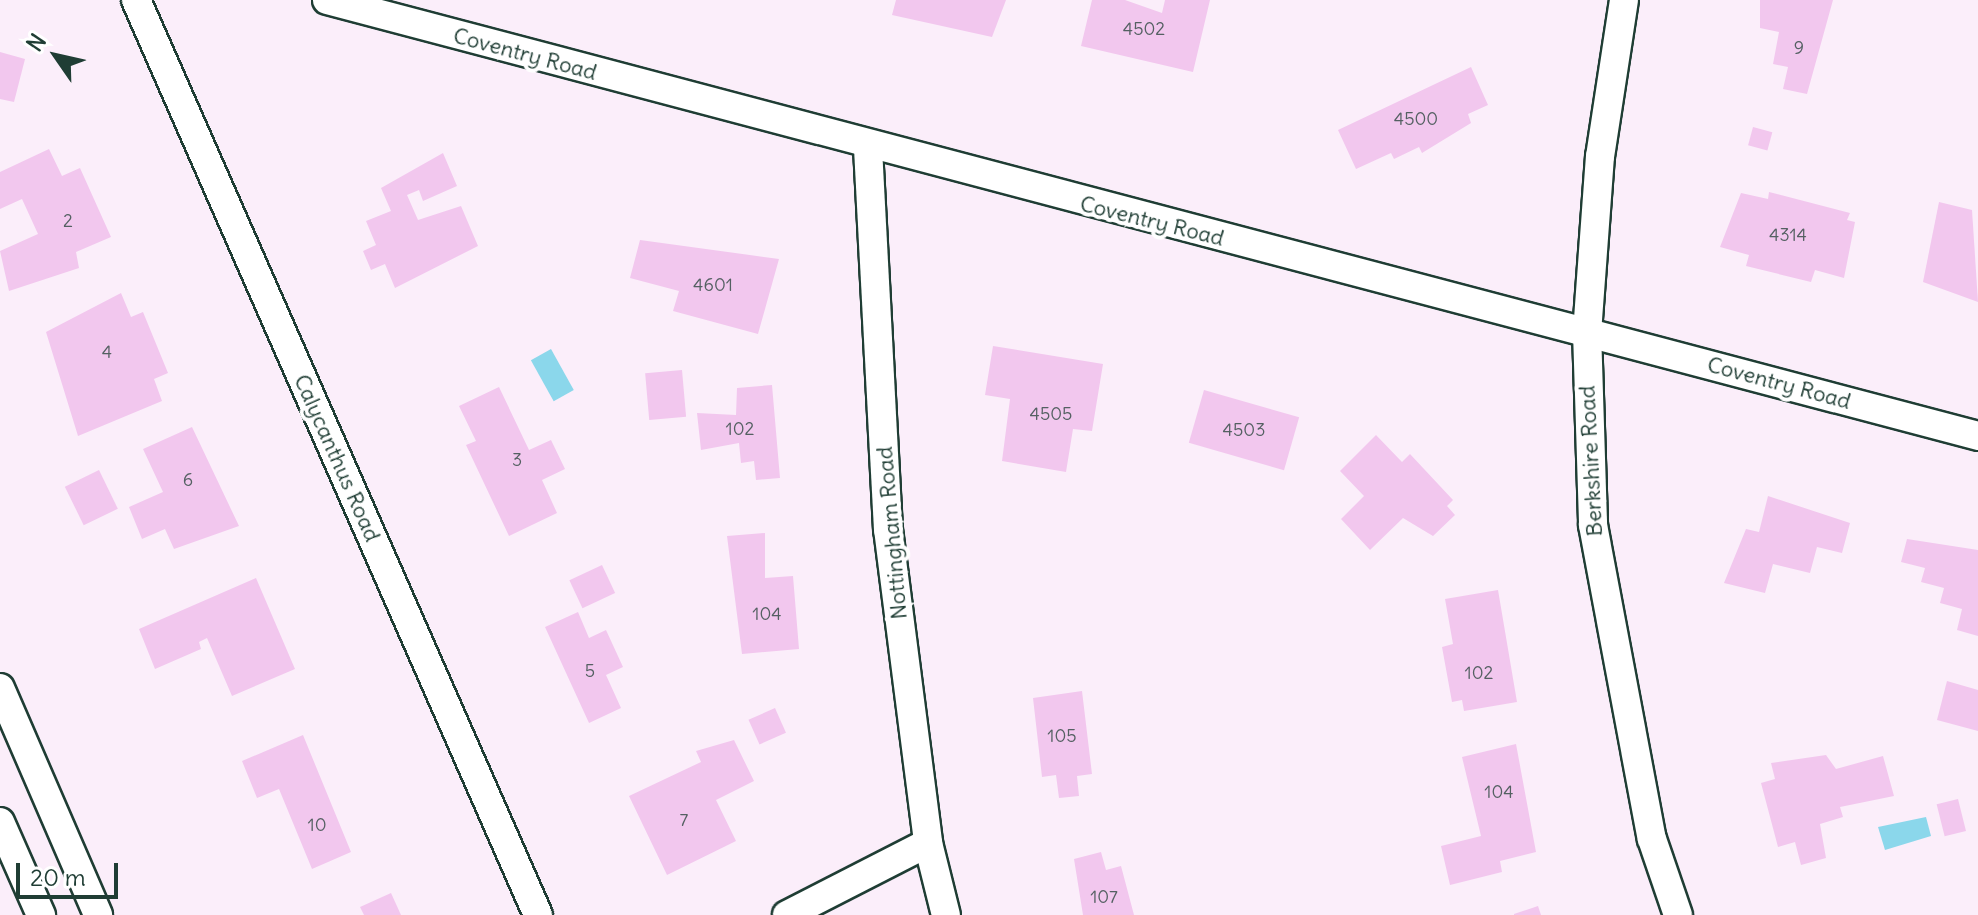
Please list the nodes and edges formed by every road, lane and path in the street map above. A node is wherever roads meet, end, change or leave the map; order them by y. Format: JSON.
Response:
{"nodes":[{"id":1,"x":136,"y":0,"type":"edge"},
{"id":2,"x":327,"y":0,"type":"edge"},
{"id":3,"x":1624,"y":0,"type":"edge"},
{"id":4,"x":868,"y":148,"type":"junction"},
{"id":5,"x":1587,"y":331,"type":"junction"},
{"id":6,"x":1978,"y":436,"type":"edge"},
{"id":7,"x":0,"y":688,"type":"edge"},
{"id":8,"x":2,"y":834,"type":"edge"},
{"id":9,"x":928,"y":843,"type":"junction"},
{"id":10,"x":41,"y":915,"type":"edge"},
{"id":11,"x":98,"y":915,"type":"edge"},
{"id":12,"x":538,"y":915,"type":"edge"},
{"id":13,"x":787,"y":915,"type":"edge"},
{"id":14,"x":946,"y":915,"type":"edge"},
{"id":15,"x":1678,"y":915,"type":"edge"}],
"edges":[{"from":1,"to":12,"type":"street","name":"Calycanthus Road"},
{"from":2,"to":4,"type":"street","name":"Coventry Road"},
{"from":3,"to":5,"type":"street","name":"Berkshire Road"},
{"from":4,"to":5,"type":"street","name":"Coventry Road"},
{"from":4,"to":9,"type":"street","name":"Nottingham Road"},
{"from":5,"to":6,"type":"street","name":"Coventry Road"},
{"from":5,"to":15,"type":"street","name":"Berkshire Road"},
{"from":7,"to":11,"type":"street"},
{"from":8,"to":10,"type":"street"},
{"from":9,"to":13,"type":"street"},
{"from":9,"to":14,"type":"street","name":"Nottingham Road"}]}
